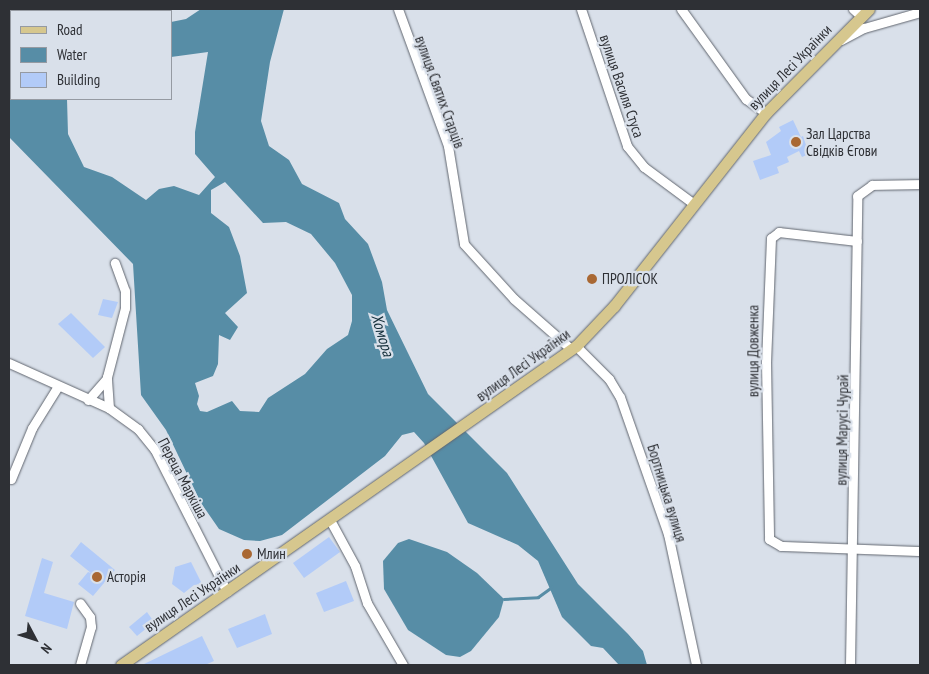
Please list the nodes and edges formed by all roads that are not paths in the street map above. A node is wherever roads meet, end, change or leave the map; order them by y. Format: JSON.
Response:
{"nodes":[{"id":1,"x":398,"y":9,"type":"edge"},
{"id":2,"x":581,"y":9,"type":"edge"},
{"id":3,"x":681,"y":9,"type":"edge"},
{"id":4,"x":853,"y":9,"type":"edge"},
{"id":5,"x":920,"y":12,"type":"edge"},
{"id":6,"x":865,"y":13,"type":"edge"},
{"id":7,"x":827,"y":48,"type":"junction"},
{"id":8,"x":766,"y":113,"type":"junction"},
{"id":9,"x":920,"y":184,"type":"edge"},
{"id":10,"x":694,"y":204,"type":"junction"},
{"id":11,"x":857,"y":242,"type":"junction"},
{"id":12,"x":114,"y":263,"type":"dead end"},
{"id":13,"x":574,"y":348,"type":"junction"},
{"id":14,"x":9,"y":363,"type":"edge"},
{"id":15,"x":107,"y":377,"type":"junction"},
{"id":16,"x":58,"y":386,"type":"junction"},
{"id":17,"x":88,"y":400,"type":"junction"},
{"id":18,"x":109,"y":408,"type":"junction"},
{"id":19,"x":11,"y":479,"type":"dead end"},
{"id":20,"x":330,"y":520,"type":"junction"},
{"id":21,"x":853,"y":546,"type":"junction"},
{"id":22,"x":920,"y":551,"type":"edge"},
{"id":23,"x":227,"y":592,"type":"junction"},
{"id":24,"x":80,"y":603,"type":"dead end"},
{"id":25,"x":80,"y":665,"type":"edge"},
{"id":26,"x":121,"y":665,"type":"edge"},
{"id":27,"x":402,"y":665,"type":"edge"},
{"id":28,"x":696,"y":665,"type":"edge"},
{"id":29,"x":850,"y":665,"type":"edge"}],
"edges":[{"from":1,"to":13,"type":"street","name":"вулиця Святих Старців"},
{"from":2,"to":10,"type":"street","name":"вулиця Василя Стуса"},
{"from":3,"to":8,"type":"street"},
{"from":4,"to":6,"type":"street"},
{"from":5,"to":7,"type":"street"},
{"from":6,"to":7,"type":"main road","name":"вулиця Лесі Українки"},
{"from":7,"to":8,"type":"main road","name":"вулиця Лесі Українки"},
{"from":8,"to":10,"type":"main road","name":"вулиця Лесі Українки"},
{"from":9,"to":11,"type":"street","name":"вулиця Марусі Чурай"},
{"from":10,"to":13,"type":"main road","name":"вулиця Лесі Українки"},
{"from":11,"to":21,"type":"street","name":"вулиця Марусі Чурай"},
{"from":11,"to":21,"type":"street","name":"вулиця Довженка"},
{"from":12,"to":15,"type":"street"},
{"from":13,"to":20,"type":"main road","name":"вулиця Лесі Українки"},
{"from":13,"to":28,"type":"street","name":"Бортницька вулиця"},
{"from":14,"to":16,"type":"street","name":"Переца Маркіша"},
{"from":15,"to":17,"type":"street"},
{"from":15,"to":18,"type":"street"},
{"from":16,"to":17,"type":"street","name":"Переца Маркіша"},
{"from":16,"to":19,"type":"street"},
{"from":17,"to":18,"type":"street","name":"Переца Маркіша"},
{"from":18,"to":23,"type":"street","name":"Переца Маркіша"},
{"from":20,"to":23,"type":"main road","name":"вулиця Лесі Українки"},
{"from":20,"to":27,"type":"street"},
{"from":21,"to":22,"type":"street"},
{"from":21,"to":29,"type":"street","name":"вулиця Марусі Чурай"},
{"from":23,"to":26,"type":"main road","name":"вулиця Лесі Українки"},
{"from":24,"to":25,"type":"street"}]}
